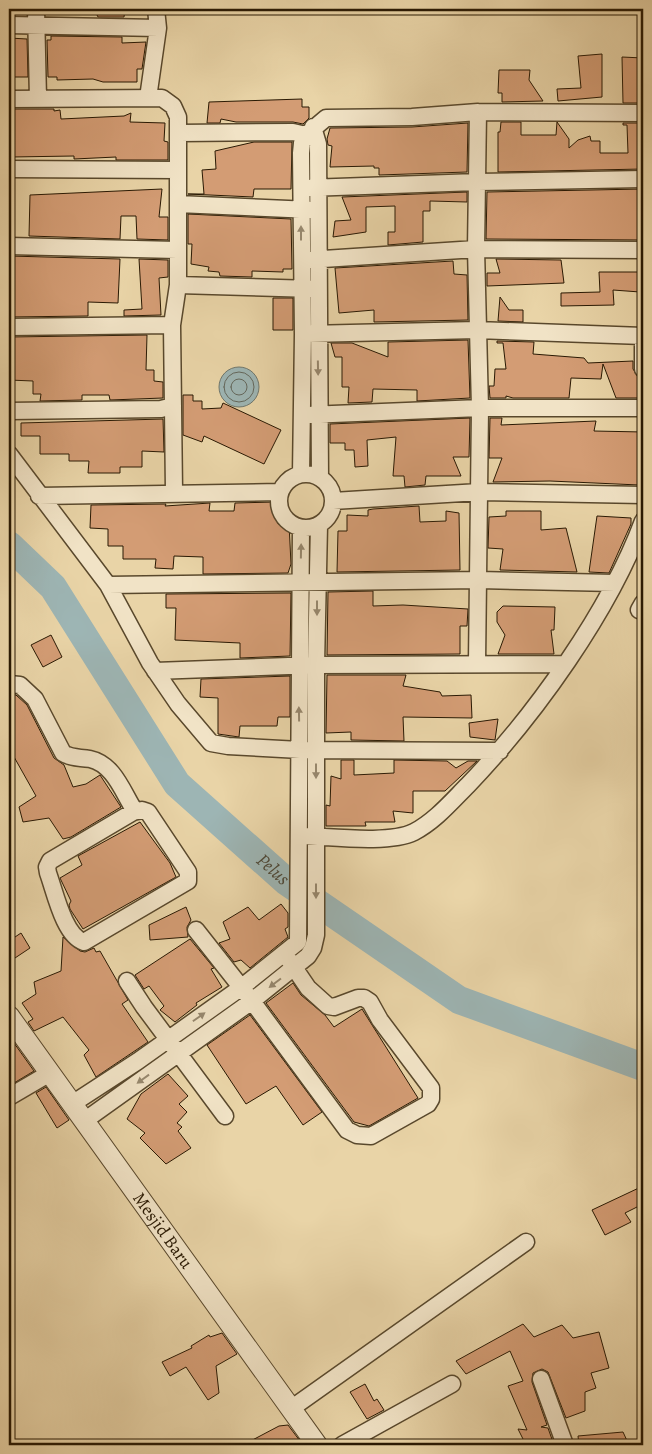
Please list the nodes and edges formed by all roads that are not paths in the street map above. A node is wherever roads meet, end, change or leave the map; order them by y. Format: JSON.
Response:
{"nodes":[{"id":1,"x":156,"y":9,"type":"edge"},
{"id":2,"x":36,"y":17,"type":"edge"},
{"id":3,"x":9,"y":25,"type":"edge"},
{"id":4,"x":158,"y":28,"type":"junction"},
{"id":5,"x":148,"y":98,"type":"junction"},
{"id":6,"x":9,"y":99,"type":"edge"},
{"id":7,"x":38,"y":99,"type":"junction"},
{"id":8,"x":478,"y":112,"type":"junction"},
{"id":9,"x":643,"y":113,"type":"edge"},
{"id":10,"x":309,"y":131,"type":"junction"},
{"id":11,"x":179,"y":133,"type":"junction"},
{"id":12,"x":9,"y":169,"type":"edge"},
{"id":13,"x":176,"y":170,"type":"junction"},
{"id":14,"x":643,"y":179,"type":"edge"},
{"id":15,"x":477,"y":182,"type":"junction"},
{"id":16,"x":309,"y":188,"type":"junction"},
{"id":17,"x":178,"y":204,"type":"junction"},
{"id":18,"x":301,"y":210,"type":"junction"},
{"id":19,"x":318,"y":210,"type":"junction"},
{"id":20,"x":9,"y":246,"type":"edge"},
{"id":21,"x":476,"y":249,"type":"junction"},
{"id":22,"x":177,"y":250,"type":"junction"},
{"id":23,"x":643,"y":250,"type":"edge"},
{"id":24,"x":320,"y":259,"type":"junction"},
{"id":25,"x":302,"y":260,"type":"junction"},
{"id":26,"x":178,"y":285,"type":"junction"},
{"id":27,"x":311,"y":289,"type":"junction"},
{"id":28,"x":172,"y":326,"type":"junction"},
{"id":29,"x":9,"y":328,"type":"edge"},
{"id":30,"x":477,"y":330,"type":"junction"},
{"id":31,"x":310,"y":334,"type":"junction"},
{"id":32,"x":643,"y":336,"type":"edge"},
{"id":33,"x":643,"y":368,"type":"edge"},
{"id":34,"x":173,"y":406,"type":"junction"},
{"id":35,"x":480,"y":408,"type":"junction"},
{"id":36,"x":643,"y":408,"type":"edge"},
{"id":37,"x":9,"y":411,"type":"edge"},
{"id":38,"x":318,"y":414,"type":"junction"},
{"id":39,"x":302,"y":416,"type":"junction"},
{"id":40,"x":9,"y":454,"type":"edge"},
{"id":41,"x":301,"y":474,"type":"junction"},
{"id":42,"x":320,"y":478,"type":"junction"},
{"id":43,"x":174,"y":492,"type":"junction"},
{"id":44,"x":280,"y":492,"type":"junction"},
{"id":45,"x":479,"y":492,"type":"junction"},
{"id":46,"x":643,"y":495,"type":"edge"},
{"id":47,"x":39,"y":496,"type":"junction"},
{"id":48,"x":333,"y":501,"type":"junction"},
{"id":49,"x":643,"y":521,"type":"edge"},
{"id":50,"x":319,"y":525,"type":"junction"},
{"id":51,"x":301,"y":528,"type":"junction"},
{"id":52,"x":479,"y":580,"type":"junction"},
{"id":53,"x":300,"y":581,"type":"junction"},
{"id":54,"x":317,"y":581,"type":"junction"},
{"id":55,"x":615,"y":584,"type":"junction"},
{"id":56,"x":108,"y":586,"type":"junction"},
{"id":57,"x":477,"y":663,"type":"junction"},
{"id":58,"x":565,"y":664,"type":"junction"},
{"id":59,"x":316,"y":665,"type":"junction"},
{"id":60,"x":298,"y":666,"type":"junction"},
{"id":61,"x":155,"y":671,"type":"junction"},
{"id":62,"x":9,"y":684,"type":"edge"},
{"id":63,"x":308,"y":749,"type":"junction"},
{"id":64,"x":500,"y":751,"type":"junction"},
{"id":65,"x":133,"y":812,"type":"junction"},
{"id":66,"x":299,"y":840,"type":"junction"},
{"id":67,"x":316,"y":841,"type":"junction"},
{"id":68,"x":196,"y":930,"type":"dead end"},
{"id":69,"x":284,"y":954,"type":"junction"},
{"id":70,"x":295,"y":968,"type":"junction"},
{"id":71,"x":127,"y":981,"type":"dead end"},
{"id":72,"x":242,"y":987,"type":"junction"},
{"id":73,"x":252,"y":1001,"type":"junction"},
{"id":74,"x":9,"y":1016,"type":"edge"},
{"id":75,"x":168,"y":1039,"type":"junction"},
{"id":76,"x":178,"y":1054,"type":"junction"},
{"id":77,"x":50,"y":1073,"type":"junction"},
{"id":78,"x":9,"y":1097,"type":"edge"},
{"id":79,"x":72,"y":1104,"type":"junction"},
{"id":80,"x":225,"y":1116,"type":"dead end"},
{"id":81,"x":84,"y":1121,"type":"junction"},
{"id":82,"x":526,"y":1242,"type":"dead end"},
{"id":83,"x":541,"y":1379,"type":"dead end"},
{"id":84,"x":452,"y":1384,"type":"dead end"},
{"id":85,"x":292,"y":1408,"type":"junction"},
{"id":86,"x":317,"y":1445,"type":"edge"},
{"id":87,"x":342,"y":1445,"type":"edge"},
{"id":88,"x":565,"y":1445,"type":"edge"}],
"edges":[{"from":1,"to":4,"type":"street"},
{"from":2,"to":3,"type":"street"},
{"from":2,"to":4,"type":"street"},
{"from":2,"to":7,"type":"street"},
{"from":4,"to":5,"type":"street"},
{"from":5,"to":7,"type":"street"},
{"from":5,"to":11,"type":"street"},
{"from":6,"to":7,"type":"street"},
{"from":8,"to":9,"type":"street"},
{"from":8,"to":10,"type":"street"},
{"from":8,"to":15,"type":"street"},
{"from":10,"to":11,"type":"street"},
{"from":10,"to":16,"type":"street"},
{"from":11,"to":13,"type":"street"},
{"from":12,"to":13,"type":"street"},
{"from":13,"to":17,"type":"street"},
{"from":14,"to":15,"type":"street"},
{"from":15,"to":16,"type":"street"},
{"from":15,"to":21,"type":"street"},
{"from":16,"to":18,"type":"street"},
{"from":16,"to":19,"type":"street"},
{"from":17,"to":18,"type":"street"},
{"from":17,"to":22,"type":"street"},
{"from":18,"to":19,"type":"street"},
{"from":25,"to":18,"type":"street","one_way":true},
{"from":19,"to":24,"type":"street"},
{"from":20,"to":22,"type":"street"},
{"from":21,"to":23,"type":"street"},
{"from":21,"to":24,"type":"street"},
{"from":21,"to":30,"type":"street"},
{"from":22,"to":26,"type":"street"},
{"from":24,"to":25,"type":"street"},
{"from":24,"to":27,"type":"street"},
{"from":25,"to":27,"type":"street"},
{"from":26,"to":27,"type":"street"},
{"from":26,"to":28,"type":"street"},
{"from":27,"to":31,"type":"street"},
{"from":28,"to":29,"type":"street"},
{"from":28,"to":34,"type":"street"},
{"from":30,"to":31,"type":"street"},
{"from":30,"to":32,"type":"street"},
{"from":30,"to":35,"type":"street"},
{"from":31,"to":38,"type":"street","one_way":true},
{"from":31,"to":39,"type":"street"},
{"from":32,"to":33,"type":"street"},
{"from":34,"to":37,"type":"street"},
{"from":34,"to":43,"type":"street"},
{"from":35,"to":36,"type":"street"},
{"from":35,"to":38,"type":"street"},
{"from":35,"to":45,"type":"street"},
{"from":38,"to":39,"type":"street"},
{"from":38,"to":42,"type":"street"},
{"from":39,"to":41,"type":"street"},
{"from":40,"to":47,"type":"street"},
{"from":41,"to":42,"type":"street"},
{"from":41,"to":44,"type":"street"},
{"from":42,"to":48,"type":"street"},
{"from":43,"to":44,"type":"street"},
{"from":43,"to":47,"type":"street"},
{"from":44,"to":51,"type":"street"},
{"from":45,"to":46,"type":"street"},
{"from":45,"to":48,"type":"street"},
{"from":45,"to":52,"type":"street"},
{"from":47,"to":56,"type":"street"},
{"from":48,"to":50,"type":"street"},
{"from":49,"to":55,"type":"street"},
{"from":50,"to":51,"type":"street"},
{"from":50,"to":54,"type":"street"},
{"from":53,"to":51,"type":"street","one_way":true},
{"from":52,"to":54,"type":"street"},
{"from":52,"to":55,"type":"street"},
{"from":52,"to":57,"type":"street"},
{"from":53,"to":54,"type":"street"},
{"from":53,"to":56,"type":"street"},
{"from":53,"to":60,"type":"street"},
{"from":54,"to":59,"type":"street","one_way":true},
{"from":55,"to":58,"type":"street"},
{"from":56,"to":61,"type":"street"},
{"from":57,"to":58,"type":"street"},
{"from":57,"to":59,"type":"street"},
{"from":58,"to":64,"type":"street"},
{"from":59,"to":60,"type":"street"},
{"from":59,"to":63,"type":"street"},
{"from":60,"to":61,"type":"street"},
{"from":63,"to":60,"type":"street","one_way":true},
{"from":61,"to":63,"type":"street"},
{"from":62,"to":65,"type":"street"},
{"from":63,"to":64,"type":"street"},
{"from":63,"to":66,"type":"street"},
{"from":63,"to":67,"type":"street","one_way":true},
{"from":64,"to":67,"type":"street"},
{"from":65,"to":65,"type":"street"},
{"from":66,"to":67,"type":"street"},
{"from":66,"to":69,"type":"street"},
{"from":67,"to":70,"type":"street","one_way":true},
{"from":68,"to":72,"type":"street"},
{"from":69,"to":70,"type":"street"},
{"from":69,"to":72,"type":"street"},
{"from":70,"to":73,"type":"street","one_way":true},
{"from":70,"to":73,"type":"street"},
{"from":71,"to":75,"type":"street"},
{"from":72,"to":73,"type":"street"},
{"from":75,"to":72,"type":"street","one_way":true},
{"from":73,"to":76,"type":"street"},
{"from":74,"to":77,"type":"street","name":"Mesjid Baru"},
{"from":75,"to":76,"type":"street"},
{"from":75,"to":79,"type":"street"},
{"from":76,"to":80,"type":"street"},
{"from":76,"to":81,"type":"street","one_way":true},
{"from":77,"to":78,"type":"street"},
{"from":77,"to":79,"type":"street","name":"Mesjid Baru"},
{"from":79,"to":81,"type":"street","name":"Mesjid Baru"},
{"from":81,"to":85,"type":"street","name":"Mesjid Baru"},
{"from":82,"to":85,"type":"street"},
{"from":83,"to":88,"type":"street"},
{"from":84,"to":87,"type":"street"},
{"from":85,"to":86,"type":"street","name":"Mesjid Baru"}]}
